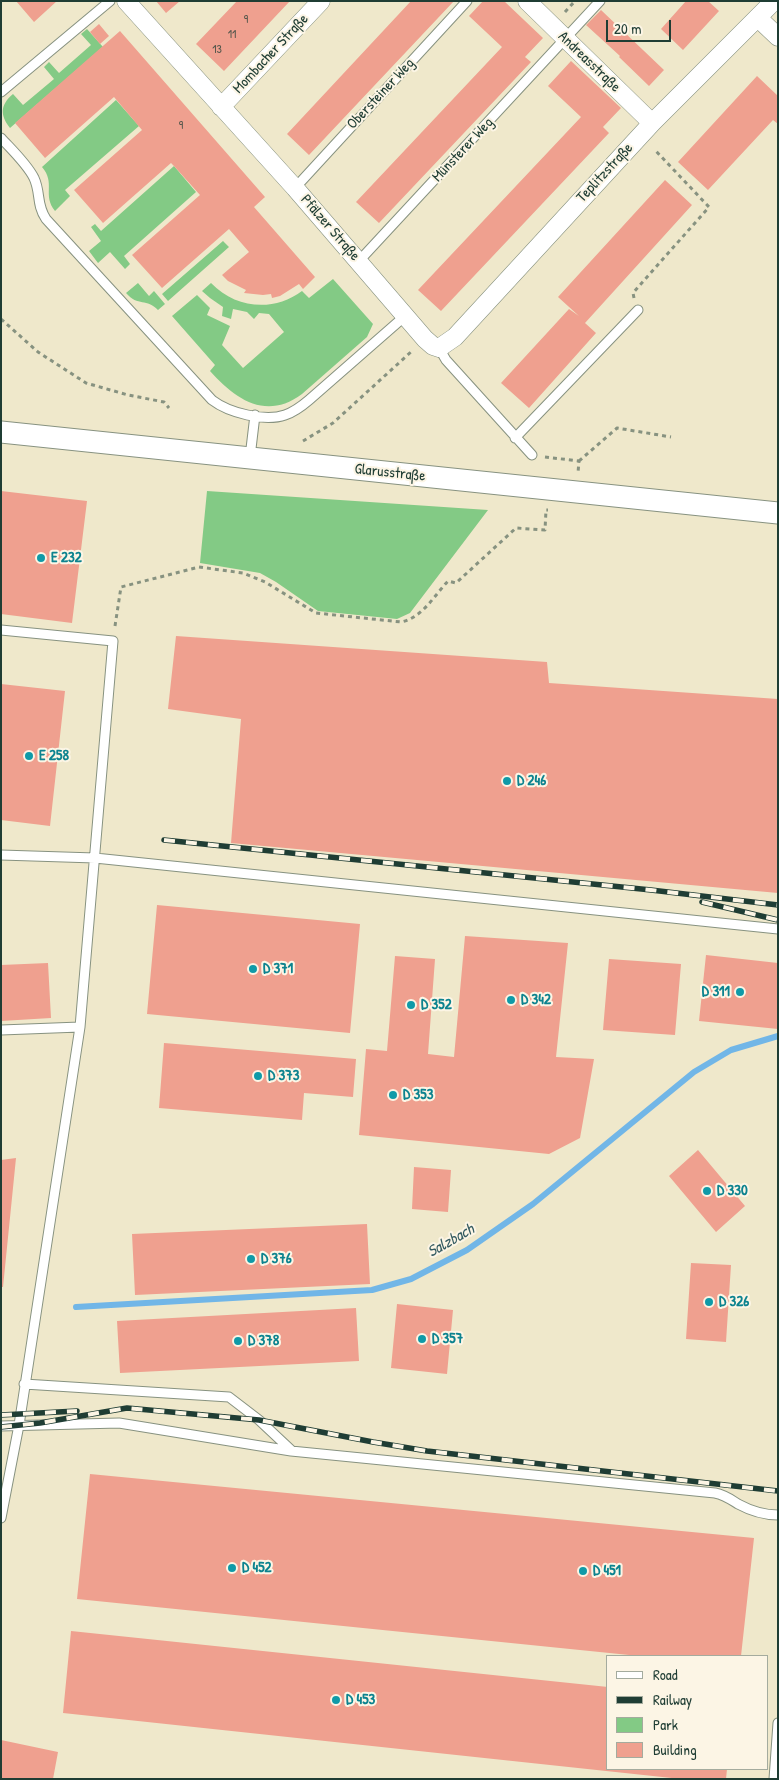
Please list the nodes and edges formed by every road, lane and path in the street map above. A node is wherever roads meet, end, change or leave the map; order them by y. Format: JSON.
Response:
{"nodes":[{"id":1,"x":110,"y":1,"type":"edge"},
{"id":2,"x":126,"y":1,"type":"edge"},
{"id":3,"x":321,"y":1,"type":"edge"},
{"id":4,"x":467,"y":1,"type":"edge"},
{"id":5,"x":527,"y":1,"type":"edge"},
{"id":6,"x":600,"y":1,"type":"edge"},
{"id":7,"x":774,"y":1,"type":"edge"},
{"id":8,"x":758,"y":18,"type":"junction"},
{"id":9,"x":778,"y":37,"type":"edge"},
{"id":10,"x":566,"y":39,"type":"junction"},
{"id":11,"x":1,"y":92,"type":"edge"},
{"id":12,"x":221,"y":107,"type":"junction"},
{"id":13,"x":646,"y":129,"type":"junction"},
{"id":14,"x":1,"y":138,"type":"edge"},
{"id":15,"x":295,"y":188,"type":"junction"},
{"id":16,"x":359,"y":261,"type":"junction"},
{"id":17,"x":638,"y":310,"type":"joint"},
{"id":18,"x":405,"y":316,"type":"junction"},
{"id":19,"x":1,"y":319,"type":"edge"},
{"id":20,"x":432,"y":343,"type":"junction"},
{"id":21,"x":169,"y":408,"type":"dead end"},
{"id":22,"x":255,"y":415,"type":"junction"},
{"id":23,"x":1,"y":432,"type":"edge"},
{"id":24,"x":671,"y":437,"type":"dead end"},
{"id":25,"x":515,"y":438,"type":"junction"},
{"id":26,"x":302,"y":443,"type":"dead end"},
{"id":27,"x":532,"y":455,"type":"joint"},
{"id":28,"x":250,"y":458,"type":"junction"},
{"id":29,"x":579,"y":461,"type":"junction"},
{"id":30,"x":577,"y":492,"type":"junction"},
{"id":31,"x":778,"y":513,"type":"edge"},
{"id":32,"x":546,"y":516,"type":"dead end"},
{"id":33,"x":1,"y":630,"type":"edge"},
{"id":34,"x":113,"y":641,"type":"junction"},
{"id":35,"x":1,"y":855,"type":"edge"},
{"id":36,"x":95,"y":858,"type":"junction"},
{"id":37,"x":778,"y":929,"type":"edge"},
{"id":38,"x":80,"y":1026,"type":"junction"},
{"id":39,"x":1,"y":1030,"type":"edge"},
{"id":40,"x":24,"y":1384,"type":"junction"},
{"id":41,"x":19,"y":1425,"type":"junction"},
{"id":42,"x":1,"y":1426,"type":"edge"},
{"id":43,"x":291,"y":1451,"type":"junction"},
{"id":44,"x":778,"y":1515,"type":"edge"},
{"id":45,"x":1,"y":1518,"type":"edge"},
{"id":46,"x":778,"y":1723,"type":"edge"},
{"id":47,"x":774,"y":1779,"type":"edge"}],
"edges":[{"from":1,"to":11,"type":"lane"},
{"from":2,"to":12,"type":"street","name":"Pfälzer Straße"},
{"from":3,"to":12,"type":"street","name":"Mombacher Straße"},
{"from":4,"to":15,"type":"lane","name":"Obersteiner Weg"},
{"from":5,"to":10,"type":"street","name":"Andreasstraße"},
{"from":6,"to":10,"type":"lane","name":"Münsterer Weg"},
{"from":7,"to":8,"type":"street","name":"Teplitzstraße"},
{"from":8,"to":9,"type":"street"},
{"from":8,"to":13,"type":"street","name":"Teplitzstraße"},
{"from":10,"to":13,"type":"street","name":"Andreasstraße"},
{"from":10,"to":16,"type":"lane","name":"Münsterer Weg"},
{"from":12,"to":15,"type":"street","name":"Pfälzer Straße"},
{"from":13,"to":17,"type":"path"},
{"from":13,"to":20,"type":"street","name":"Teplitzstraße"},
{"from":14,"to":22,"type":"lane"},
{"from":15,"to":16,"type":"street","name":"Pfälzer Straße"},
{"from":16,"to":18,"type":"street","name":"Pfälzer Straße"},
{"from":17,"to":25,"type":"lane"},
{"from":18,"to":20,"type":"street","name":"Pfälzer Straße"},
{"from":18,"to":22,"type":"lane"},
{"from":19,"to":21,"type":"path"},
{"from":20,"to":25,"type":"lane","name":"Pfälzer Straße"},
{"from":20,"to":26,"type":"path"},
{"from":22,"to":28,"type":"lane"},
{"from":23,"to":28,"type":"street","name":"Glarusstraße"},
{"from":24,"to":29,"type":"path"},
{"from":25,"to":27,"type":"lane","name":"Pfälzer Straße"},
{"from":27,"to":29,"type":"path"},
{"from":28,"to":30,"type":"street","name":"Glarusstraße"},
{"from":29,"to":30,"type":"path"},
{"from":30,"to":31,"type":"street","name":"Glarusstraße"},
{"from":32,"to":34,"type":"path"},
{"from":33,"to":34,"type":"lane"},
{"from":34,"to":36,"type":"lane"},
{"from":35,"to":36,"type":"lane"},
{"from":36,"to":37,"type":"lane"},
{"from":36,"to":38,"type":"lane"},
{"from":38,"to":39,"type":"lane"},
{"from":38,"to":40,"type":"lane"},
{"from":40,"to":41,"type":"lane"},
{"from":40,"to":43,"type":"lane"},
{"from":41,"to":42,"type":"lane"},
{"from":41,"to":43,"type":"lane"},
{"from":41,"to":45,"type":"lane"},
{"from":43,"to":44,"type":"lane"},
{"from":46,"to":47,"type":"lane"}]}
